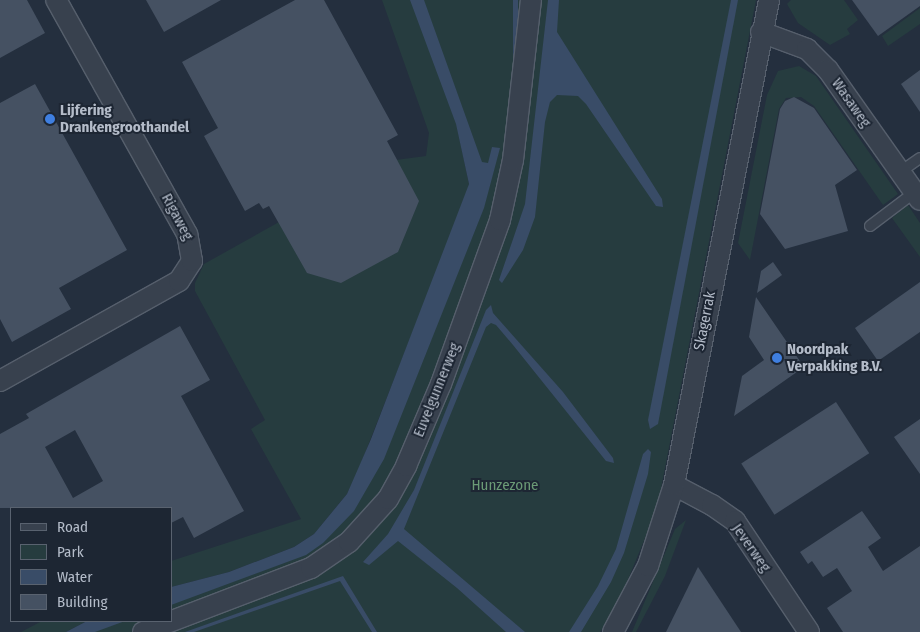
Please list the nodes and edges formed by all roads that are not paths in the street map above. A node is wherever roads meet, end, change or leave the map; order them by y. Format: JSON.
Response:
{"nodes":[{"id":1,"x":56,"y":0,"type":"edge"},
{"id":2,"x":532,"y":0,"type":"edge"},
{"id":3,"x":769,"y":0,"type":"edge"},
{"id":4,"x":762,"y":32,"type":"junction"},
{"id":5,"x":920,"y":158,"type":"edge"},
{"id":6,"x":900,"y":172,"type":"junction"},
{"id":7,"x":917,"y":196,"type":"edge"},
{"id":8,"x":870,"y":226,"type":"dead end"},
{"id":9,"x":0,"y":381,"type":"edge"},
{"id":10,"x":674,"y":486,"type":"junction"},
{"id":11,"x":172,"y":621,"type":"edge"},
{"id":12,"x":169,"y":622,"type":"edge"},
{"id":13,"x":143,"y":632,"type":"edge"},
{"id":14,"x":613,"y":632,"type":"edge"},
{"id":15,"x":809,"y":632,"type":"edge"}],
"edges":[{"from":1,"to":9,"type":"street","name":"Rigaweg"},
{"from":2,"to":11,"type":"street","name":"Euvelgunnerweg"},
{"from":3,"to":4,"type":"street","name":"Skagerrak"},
{"from":4,"to":6,"type":"street","name":"Wasaweg"},
{"from":4,"to":10,"type":"street","name":"Skagerrak"},
{"from":5,"to":6,"type":"lane"},
{"from":6,"to":7,"type":"street","name":"Wasaweg"},
{"from":7,"to":8,"type":"lane"},
{"from":10,"to":14,"type":"street","name":"Skagerrak"},
{"from":10,"to":15,"type":"street","name":"Jeverweg"},
{"from":12,"to":13,"type":"street","name":"Euvelgunnerweg"}]}
